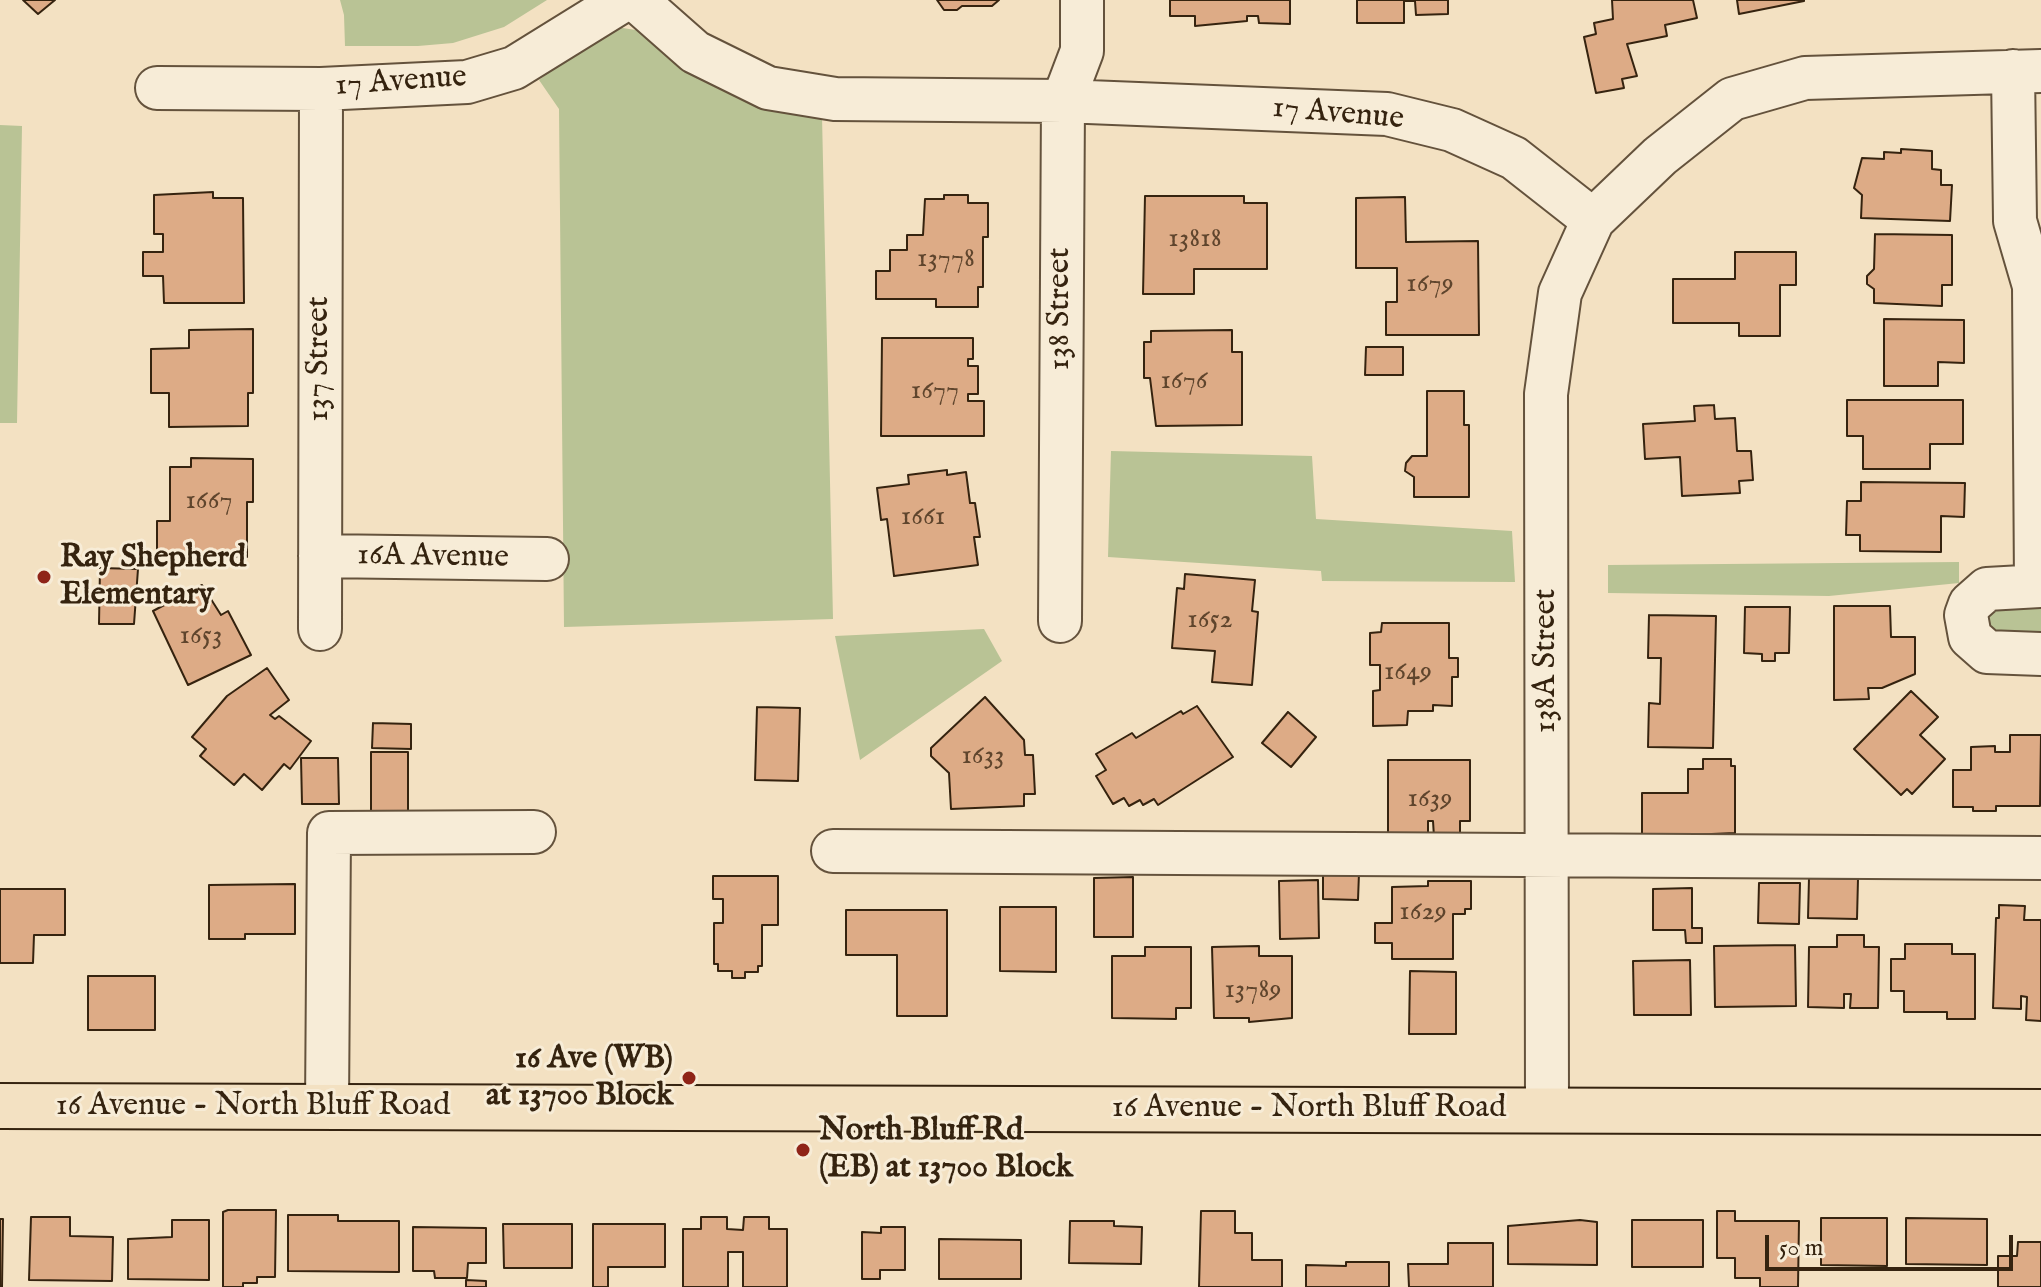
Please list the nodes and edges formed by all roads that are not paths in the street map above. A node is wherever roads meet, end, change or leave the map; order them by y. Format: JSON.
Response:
{"nodes":[{"id":1,"x":624,"y":0,"type":"edge"},
{"id":2,"x":636,"y":0,"type":"edge"},
{"id":3,"x":1082,"y":0,"type":"edge"},
{"id":4,"x":2027,"y":71,"type":"edge"},
{"id":5,"x":157,"y":88,"type":"dead end"},
{"id":6,"x":321,"y":89,"type":"junction"},
{"id":7,"x":1063,"y":101,"type":"junction"},
{"id":8,"x":1593,"y":220,"type":"junction"},
{"id":9,"x":2038,"y":276,"type":"edge"},
{"id":10,"x":320,"y":556,"type":"junction"},
{"id":11,"x":547,"y":559,"type":"dead end"},
{"id":12,"x":2038,"y":586,"type":"edge"},
{"id":13,"x":1060,"y":621,"type":"dead end"},
{"id":14,"x":320,"y":629,"type":"dead end"},
{"id":15,"x":2041,"y":654,"type":"edge"},
{"id":16,"x":534,"y":832,"type":"dead end"},
{"id":17,"x":833,"y":851,"type":"dead end"},
{"id":18,"x":1548,"y":857,"type":"junction"},
{"id":19,"x":2041,"y":858,"type":"edge"},
{"id":20,"x":0,"y":1106,"type":"edge"},
{"id":21,"x":327,"y":1107,"type":"junction"},
{"id":22,"x":1547,"y":1109,"type":"junction"},
{"id":23,"x":2041,"y":1112,"type":"edge"}],
"edges":[{"from":1,"to":6,"type":"street","name":"17 Avenue"},
{"from":2,"to":7,"type":"street","name":"17 Avenue"},
{"from":3,"to":7,"type":"street","name":"138 Street"},
{"from":4,"to":8,"type":"street"},
{"from":4,"to":9,"type":"street"},
{"from":5,"to":6,"type":"street","name":"17 Avenue"},
{"from":6,"to":10,"type":"street","name":"137 Street"},
{"from":7,"to":8,"type":"street","name":"17 Avenue"},
{"from":7,"to":13,"type":"street","name":"138 Street"},
{"from":8,"to":18,"type":"street","name":"138A Street"},
{"from":9,"to":12,"type":"street"},
{"from":10,"to":11,"type":"street","name":"16A Avenue"},
{"from":10,"to":14,"type":"street","name":"137 Street"},
{"from":12,"to":15,"type":"street"},
{"from":16,"to":21,"type":"street"},
{"from":17,"to":18,"type":"street"},
{"from":18,"to":19,"type":"street"},
{"from":18,"to":22,"type":"street","name":"138A Street"},
{"from":20,"to":21,"type":"main road","name":"16 Avenue - North Bluff Road"},
{"from":21,"to":22,"type":"main road","name":"16 Avenue - North Bluff Road"},
{"from":22,"to":23,"type":"main road","name":"16 Avenue - North Bluff Road"}]}
